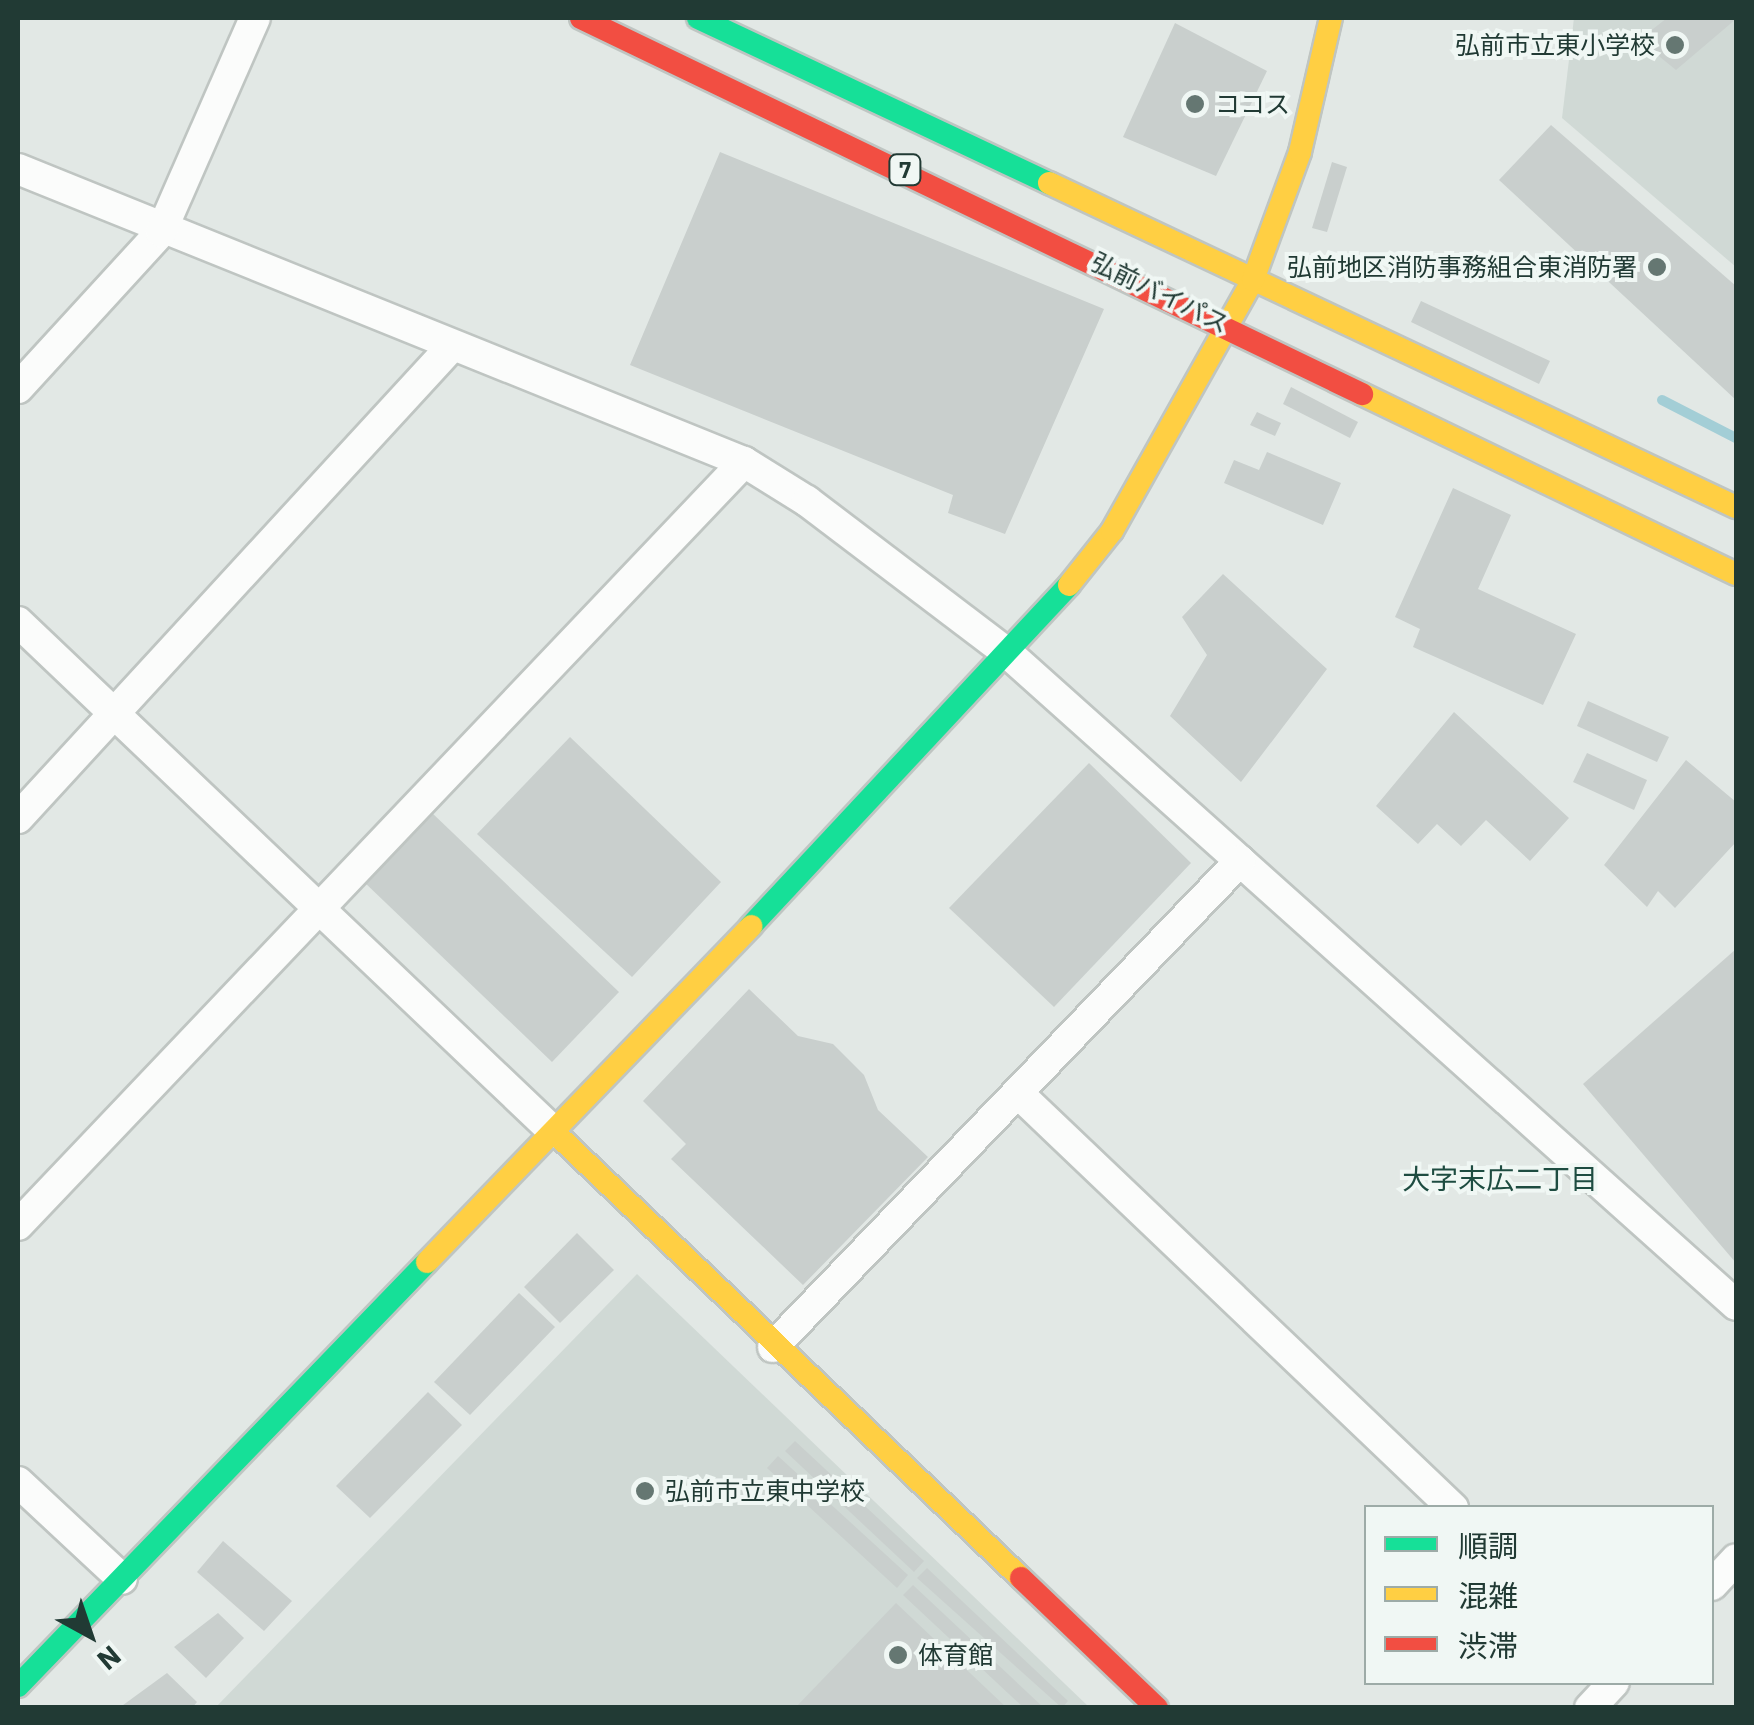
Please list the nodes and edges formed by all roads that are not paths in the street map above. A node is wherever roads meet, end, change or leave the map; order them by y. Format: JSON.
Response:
{"nodes":[{"id":1,"x":255,"y":18,"type":"edge"},
{"id":2,"x":698,"y":18,"type":"edge"},
{"id":3,"x":710,"y":18,"type":"edge"},
{"id":4,"x":1331,"y":18,"type":"edge"},
{"id":5,"x":571,"y":21,"type":"edge"},
{"id":6,"x":778,"y":54,"type":"junction"},
{"id":7,"x":18,"y":169,"type":"edge"},
{"id":8,"x":161,"y":232,"type":"junction"},
{"id":9,"x":1252,"y":280,"type":"junction"},
{"id":10,"x":1228,"y":326,"type":"junction"},
{"id":11,"x":450,"y":348,"type":"junction"},
{"id":12,"x":18,"y":388,"type":"edge"},
{"id":13,"x":744,"y":462,"type":"junction"},
{"id":14,"x":1736,"y":507,"type":"edge"},
{"id":15,"x":1736,"y":574,"type":"edge"},
{"id":16,"x":18,"y":622,"type":"edge"},
{"id":17,"x":1011,"y":656,"type":"junction"},
{"id":18,"x":114,"y":718,"type":"junction"},
{"id":19,"x":18,"y":818,"type":"edge"},
{"id":20,"x":1240,"y":860,"type":"junction"},
{"id":21,"x":316,"y":908,"type":"junction"},
{"id":22,"x":1019,"y":1094,"type":"junction"},
{"id":23,"x":554,"y":1132,"type":"junction"},
{"id":24,"x":18,"y":1225,"type":"edge"},
{"id":25,"x":1736,"y":1305,"type":"edge"},
{"id":26,"x":772,"y":1347,"type":"junction"},
{"id":27,"x":18,"y":1482,"type":"edge"},
{"id":28,"x":1449,"y":1505,"type":"edge"},
{"id":29,"x":1736,"y":1560,"type":"edge"},
{"id":30,"x":122,"y":1579,"type":"junction"},
{"id":31,"x":1714,"y":1582,"type":"edge"},
{"id":32,"x":1611,"y":1685,"type":"edge"},
{"id":33,"x":18,"y":1686,"type":"edge"},
{"id":34,"x":1157,"y":1708,"type":"edge"},
{"id":35,"x":1590,"y":1708,"type":"edge"}],
"edges":[{"from":1,"to":8,"type":"street"},
{"from":2,"to":6,"type":"main road","name":"弘前バイパス","number":"7"},
{"from":3,"to":6,"type":"main road","number":"7"},
{"from":4,"to":9,"type":"main road"},
{"from":5,"to":10,"type":"main road","name":"弘前バイパス","number":"7"},
{"from":6,"to":9,"type":"main road","name":"弘前バイパス","number":"7"},
{"from":7,"to":8,"type":"street"},
{"from":8,"to":11,"type":"street"},
{"from":8,"to":12,"type":"street"},
{"from":9,"to":10,"type":"main road"},
{"from":9,"to":14,"type":"main road","name":"弘前バイパス","number":"7"},
{"from":10,"to":15,"type":"main road","name":"弘前バイパス","number":"7"},
{"from":10,"to":17,"type":"main road"},
{"from":11,"to":13,"type":"street"},
{"from":11,"to":18,"type":"street"},
{"from":13,"to":17,"type":"street"},
{"from":13,"to":21,"type":"street"},
{"from":16,"to":18,"type":"street"},
{"from":17,"to":20,"type":"street"},
{"from":17,"to":23,"type":"main road"},
{"from":18,"to":19,"type":"street"},
{"from":18,"to":21,"type":"street"},
{"from":20,"to":22,"type":"street"},
{"from":20,"to":25,"type":"street"},
{"from":21,"to":23,"type":"street"},
{"from":21,"to":24,"type":"street"},
{"from":22,"to":26,"type":"street"},
{"from":22,"to":28,"type":"street"},
{"from":23,"to":26,"type":"main road"},
{"from":23,"to":30,"type":"main road"},
{"from":26,"to":34,"type":"main road"},
{"from":27,"to":30,"type":"street"},
{"from":29,"to":31,"type":"street"},
{"from":30,"to":33,"type":"main road"},
{"from":32,"to":35,"type":"street"}]}
